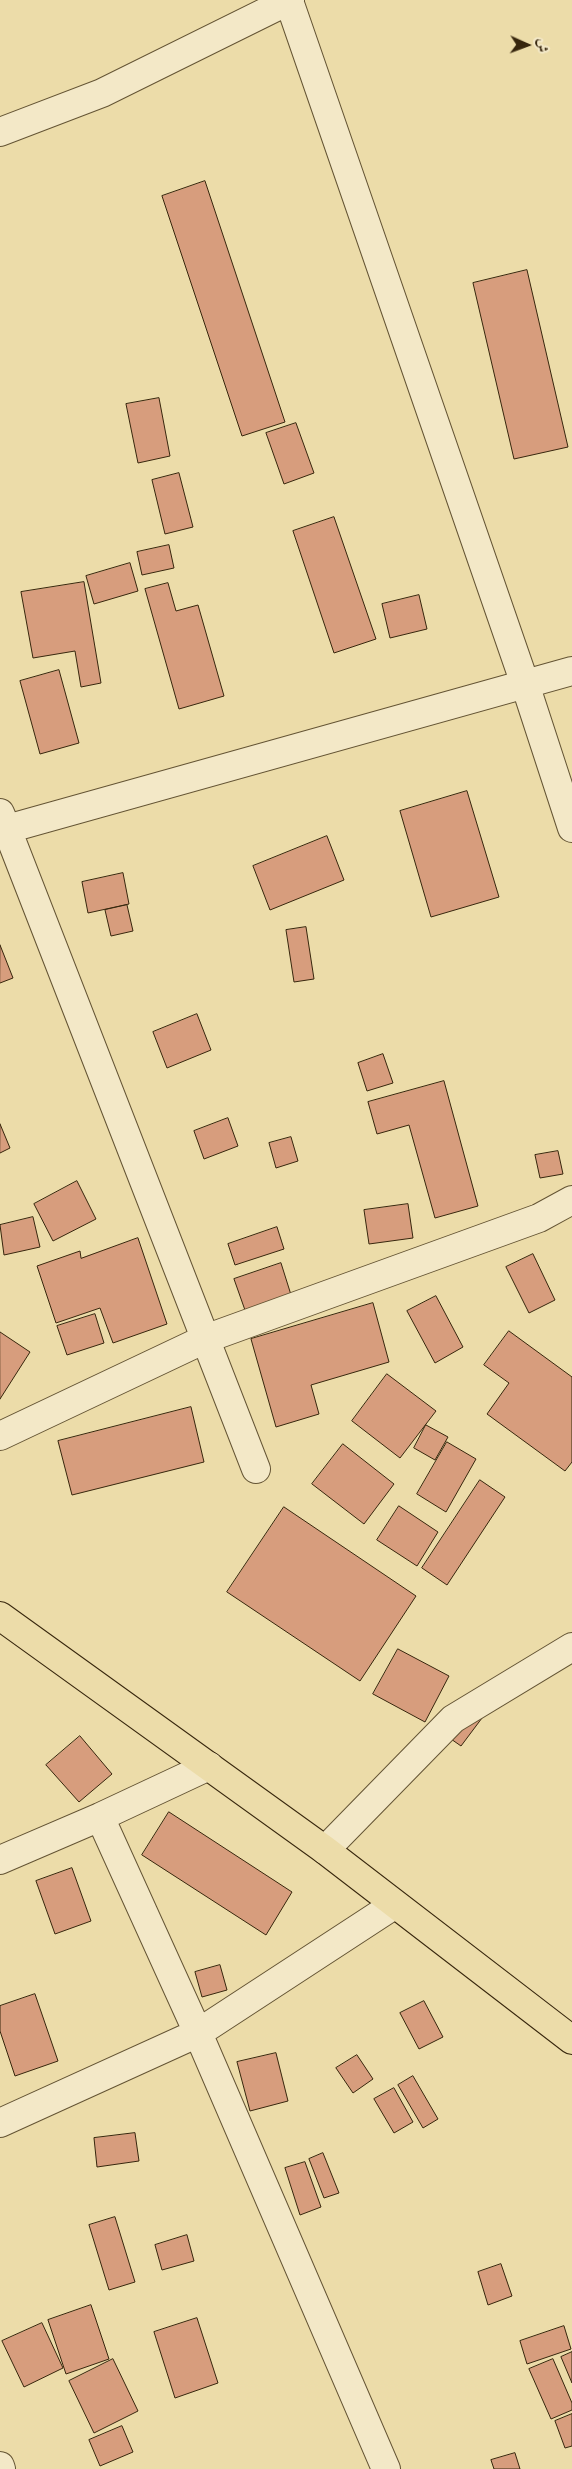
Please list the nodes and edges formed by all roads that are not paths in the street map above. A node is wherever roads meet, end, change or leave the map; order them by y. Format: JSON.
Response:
{"nodes":[{"id":1,"x":289,"y":0,"type":"edge"},
{"id":2,"x":0,"y":132,"type":"edge"},
{"id":3,"x":572,"y":671,"type":"edge"},
{"id":4,"x":526,"y":684,"type":"junction"},
{"id":5,"x":3,"y":821,"type":"edge"},
{"id":6,"x":572,"y":828,"type":"edge"},
{"id":7,"x":572,"y":1200,"type":"edge"},
{"id":8,"x":205,"y":1339,"type":"junction"},
{"id":9,"x":0,"y":1436,"type":"edge"},
{"id":10,"x":256,"y":1469,"type":"dead end"},
{"id":11,"x":0,"y":1616,"type":"edge"},
{"id":12,"x":572,"y":1647,"type":"edge"},
{"id":13,"x":209,"y":1766,"type":"junction"},
{"id":14,"x":100,"y":1817,"type":"junction"},
{"id":15,"x":325,"y":1850,"type":"junction"},
{"id":16,"x":0,"y":1860,"type":"edge"},
{"id":17,"x":394,"y":1906,"type":"junction"},
{"id":18,"x":198,"y":2033,"type":"junction"},
{"id":19,"x":572,"y":2040,"type":"edge"},
{"id":20,"x":0,"y":2123,"type":"edge"},
{"id":21,"x":386,"y":2469,"type":"edge"}],
"edges":[{"from":1,"to":2,"type":"street"},
{"from":1,"to":4,"type":"street"},
{"from":3,"to":4,"type":"street"},
{"from":4,"to":5,"type":"street"},
{"from":4,"to":6,"type":"street"},
{"from":5,"to":8,"type":"street"},
{"from":7,"to":8,"type":"street"},
{"from":8,"to":9,"type":"street"},
{"from":8,"to":10,"type":"street"},
{"from":11,"to":13,"type":"main road"},
{"from":12,"to":15,"type":"street"},
{"from":13,"to":14,"type":"street"},
{"from":13,"to":15,"type":"main road"},
{"from":14,"to":16,"type":"street"},
{"from":14,"to":18,"type":"street"},
{"from":15,"to":17,"type":"main road"},
{"from":17,"to":18,"type":"street"},
{"from":17,"to":19,"type":"main road"},
{"from":18,"to":20,"type":"street"},
{"from":18,"to":21,"type":"street"}]}
